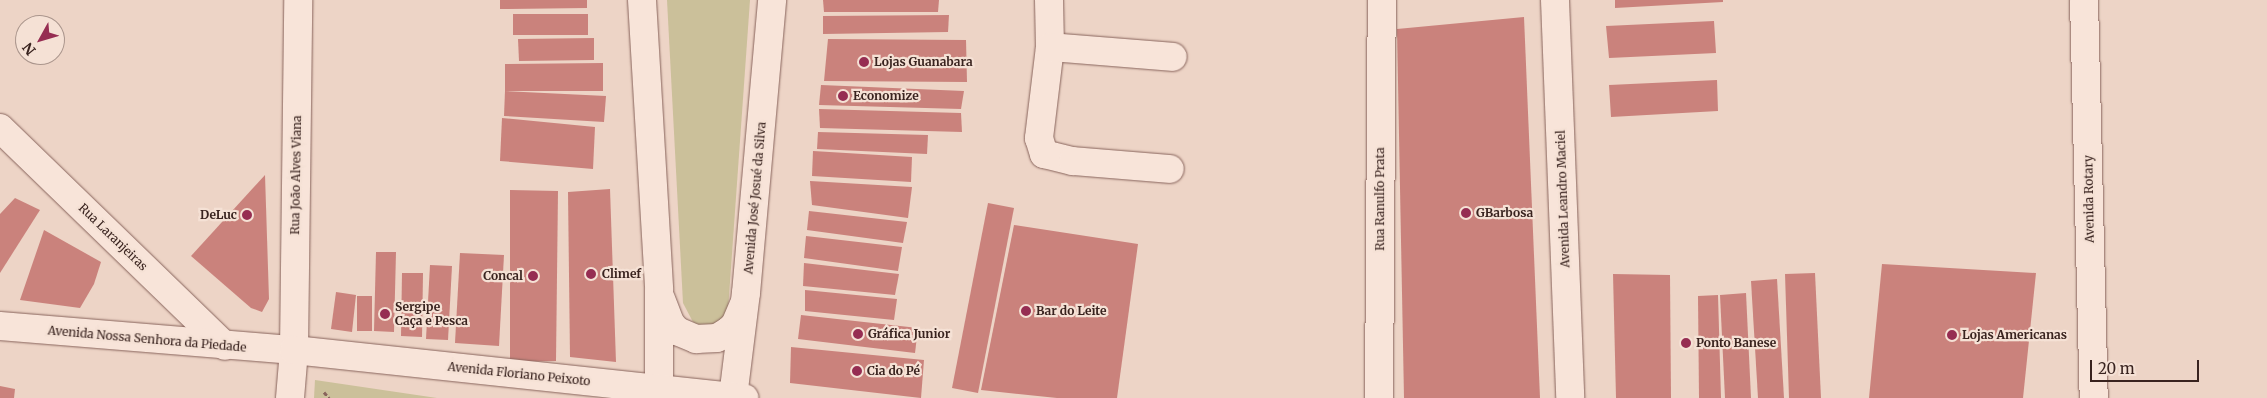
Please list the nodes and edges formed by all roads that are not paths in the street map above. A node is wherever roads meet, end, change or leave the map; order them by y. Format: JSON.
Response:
{"nodes":[{"id":1,"x":298,"y":0,"type":"edge"},
{"id":2,"x":642,"y":0,"type":"edge"},
{"id":3,"x":772,"y":0,"type":"edge"},
{"id":4,"x":1049,"y":0,"type":"edge"},
{"id":5,"x":1382,"y":0,"type":"edge"},
{"id":6,"x":1555,"y":0,"type":"edge"},
{"id":7,"x":2084,"y":0,"type":"edge"},
{"id":8,"x":1050,"y":47,"type":"junction"},
{"id":9,"x":1173,"y":57,"type":"dead end"},
{"id":10,"x":0,"y":128,"type":"edge"},
{"id":11,"x":1170,"y":169,"type":"dead end"},
{"id":12,"x":659,"y":290,"type":"junction"},
{"id":13,"x":746,"y":293,"type":"junction"},
{"id":14,"x":0,"y":326,"type":"edge"},
{"id":15,"x":225,"y":346,"type":"junction"},
{"id":16,"x":294,"y":350,"type":"junction"},
{"id":17,"x":659,"y":389,"type":"junction"},
{"id":18,"x":290,"y":398,"type":"edge"},
{"id":19,"x":737,"y":398,"type":"edge"},
{"id":20,"x":1379,"y":398,"type":"edge"},
{"id":21,"x":1570,"y":398,"type":"edge"},
{"id":22,"x":2094,"y":398,"type":"edge"}],
"edges":[{"from":1,"to":16,"type":"street","name":"Rua João Alves Viana"},
{"from":2,"to":12,"type":"street"},
{"from":3,"to":13,"type":"street","name":"Avenida José Josué da Silva"},
{"from":4,"to":8,"type":"street"},
{"from":5,"to":20,"type":"street","name":"Rua Ranulfo Prata"},
{"from":6,"to":21,"type":"street","name":"Avenida Leandro Maciel"},
{"from":7,"to":22,"type":"street","name":"Avenida Rotary"},
{"from":8,"to":9,"type":"street"},
{"from":8,"to":11,"type":"street"},
{"from":10,"to":15,"type":"street","name":"Rua Laranjeiras"},
{"from":12,"to":13,"type":"street"},
{"from":12,"to":17,"type":"street"},
{"from":13,"to":19,"type":"street","name":"Avenida José Josué da Silva"},
{"from":14,"to":15,"type":"street","name":"Avenida Nossa Senhora da Piedade"},
{"from":15,"to":16,"type":"street","name":"Avenida Nossa Senhora da Piedade"},
{"from":16,"to":17,"type":"street","name":"Avenida Floriano Peixoto"},
{"from":16,"to":18,"type":"street","name":"Rua João Alves Viana"},
{"from":17,"to":19,"type":"street","name":"Avenida Floriano Peixoto"}]}
